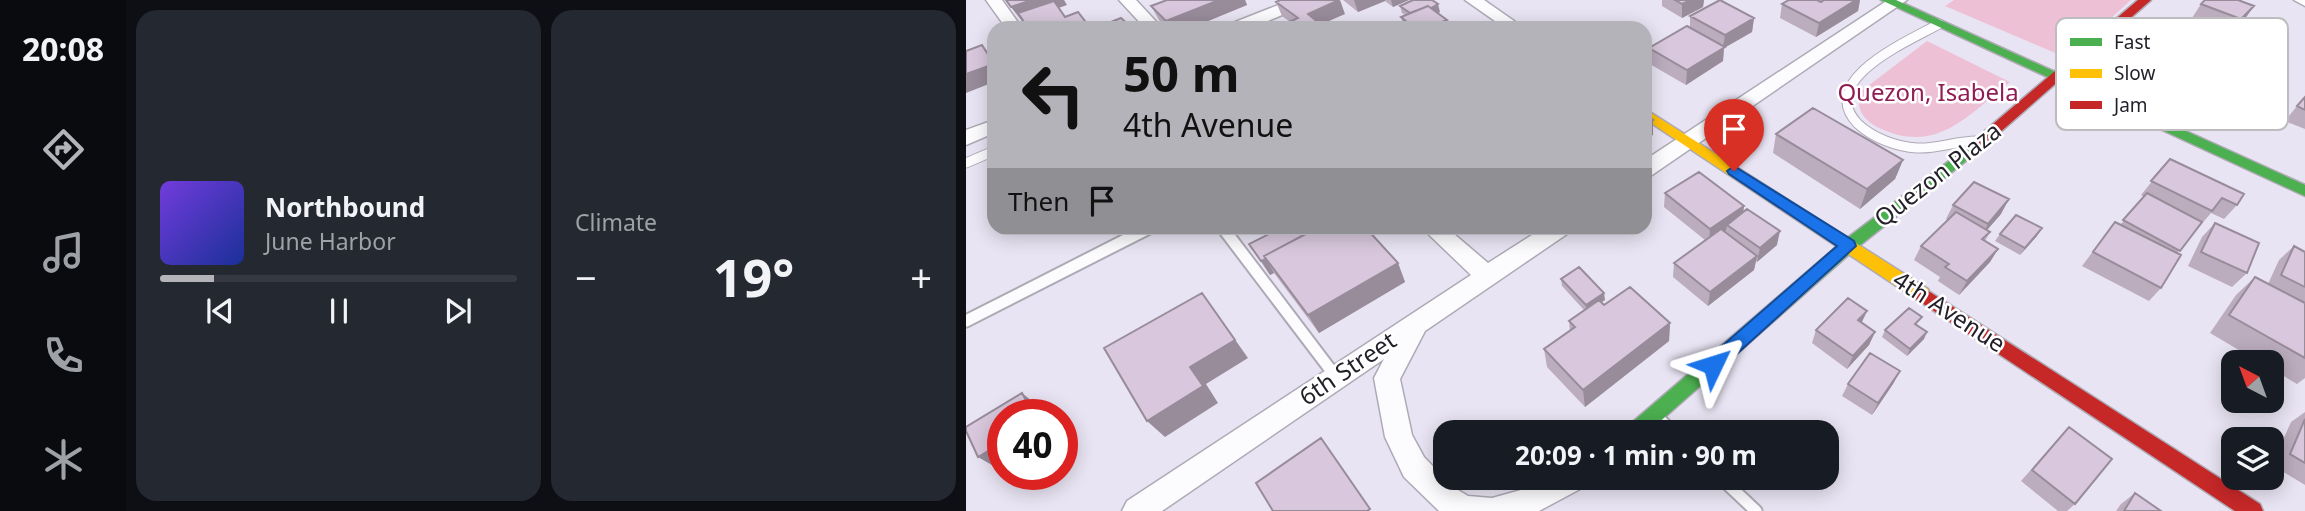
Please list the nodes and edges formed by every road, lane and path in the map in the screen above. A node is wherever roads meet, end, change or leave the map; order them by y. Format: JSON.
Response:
{"nodes":[{"id":1,"x":994,"y":0,"type":"edge"},
{"id":2,"x":1127,"y":0,"type":"edge"},
{"id":3,"x":1259,"y":0,"type":"edge"},
{"id":4,"x":1305,"y":0,"type":"edge"},
{"id":5,"x":1473,"y":0,"type":"edge"},
{"id":6,"x":2145,"y":0,"type":"edge"},
{"id":7,"x":1893,"y":1,"type":"edge"},
{"id":8,"x":1273,"y":13,"type":"junction"},
{"id":9,"x":2125,"y":18,"type":"edge"},
{"id":10,"x":1009,"y":21,"type":"edge"},
{"id":11,"x":1147,"y":21,"type":"edge"},
{"id":12,"x":1253,"y":21,"type":"edge"},
{"id":13,"x":1505,"y":21,"type":"edge"},
{"id":14,"x":1939,"y":24,"type":"junction"},
{"id":15,"x":2056,"y":78,"type":"edge"},
{"id":16,"x":2056,"y":79,"type":"edge"},
{"id":17,"x":1652,"y":118,"type":"edge"},
{"id":18,"x":987,"y":129,"type":"edge"},
{"id":19,"x":2172,"y":130,"type":"edge"},
{"id":20,"x":966,"y":138,"type":"edge"},
{"id":21,"x":1688,"y":141,"type":"junction"},
{"id":22,"x":1982,"y":141,"type":"junction"},
{"id":23,"x":987,"y":155,"type":"edge"},
{"id":24,"x":966,"y":163,"type":"edge"},
{"id":25,"x":1652,"y":165,"type":"edge"},
{"id":26,"x":2305,"y":191,"type":"edge"},
{"id":27,"x":1135,"y":235,"type":"edge"},
{"id":28,"x":1228,"y":235,"type":"edge"},
{"id":29,"x":1441,"y":235,"type":"edge"},
{"id":30,"x":1548,"y":235,"type":"edge"},
{"id":31,"x":1848,"y":246,"type":"junction"},
{"id":32,"x":1487,"y":276,"type":"junction"},
{"id":33,"x":966,"y":321,"type":"edge"},
{"id":34,"x":1416,"y":323,"type":"junction"},
{"id":35,"x":1336,"y":377,"type":"junction"},
{"id":36,"x":1655,"y":416,"type":"junction"},
{"id":37,"x":1650,"y":420,"type":"edge"},
{"id":38,"x":1660,"y":420,"type":"edge"},
{"id":39,"x":1549,"y":490,"type":"edge"},
{"id":40,"x":1734,"y":490,"type":"edge"},
{"id":41,"x":1137,"y":511,"type":"edge"},
{"id":42,"x":1488,"y":511,"type":"edge"},
{"id":43,"x":1495,"y":511,"type":"edge"},
{"id":44,"x":1756,"y":511,"type":"edge"},
{"id":45,"x":2253,"y":511,"type":"edge"}],
"edges":[{"from":1,"to":10,"type":"street"},
{"from":2,"to":11,"type":"street"},
{"from":3,"to":8,"type":"street"},
{"from":4,"to":8,"type":"street"},
{"from":5,"to":13,"type":"street"},
{"from":6,"to":9,"type":"main road","name":"Quezon Plaza"},
{"from":7,"to":14,"type":"main road"},
{"from":7,"to":21,"type":"street"},
{"from":8,"to":12,"type":"street"},
{"from":14,"to":15,"type":"main road"},
{"from":14,"to":22,"type":"lane"},
{"from":16,"to":22,"type":"main road","name":"Quezon Plaza"},
{"from":17,"to":21,"type":"main road","name":"4th Avenue"},
{"from":18,"to":20,"type":"street"},
{"from":19,"to":26,"type":"main road"},
{"from":21,"to":25,"type":"street"},
{"from":21,"to":31,"type":"main road","name":"4th Avenue"},
{"from":22,"to":31,"type":"main road","name":"Quezon Plaza"},
{"from":23,"to":24,"type":"lane"},
{"from":27,"to":33,"type":"lane"},
{"from":28,"to":35,"type":"lane"},
{"from":29,"to":32,"type":"street"},
{"from":30,"to":32,"type":"street","name":"6th Street"},
{"from":31,"to":36,"type":"main road","name":"Quezon Plaza"},
{"from":31,"to":45,"type":"main road","name":"4th Avenue"},
{"from":32,"to":34,"type":"street","name":"6th Street"},
{"from":34,"to":35,"type":"street","name":"6th Street"},
{"from":34,"to":42,"type":"street"},
{"from":35,"to":41,"type":"street","name":"6th Street"},
{"from":36,"to":37,"type":"main road","name":"Quezon Plaza"},
{"from":36,"to":38,"type":"lane"},
{"from":39,"to":43,"type":"street"},
{"from":40,"to":44,"type":"lane"}]}
